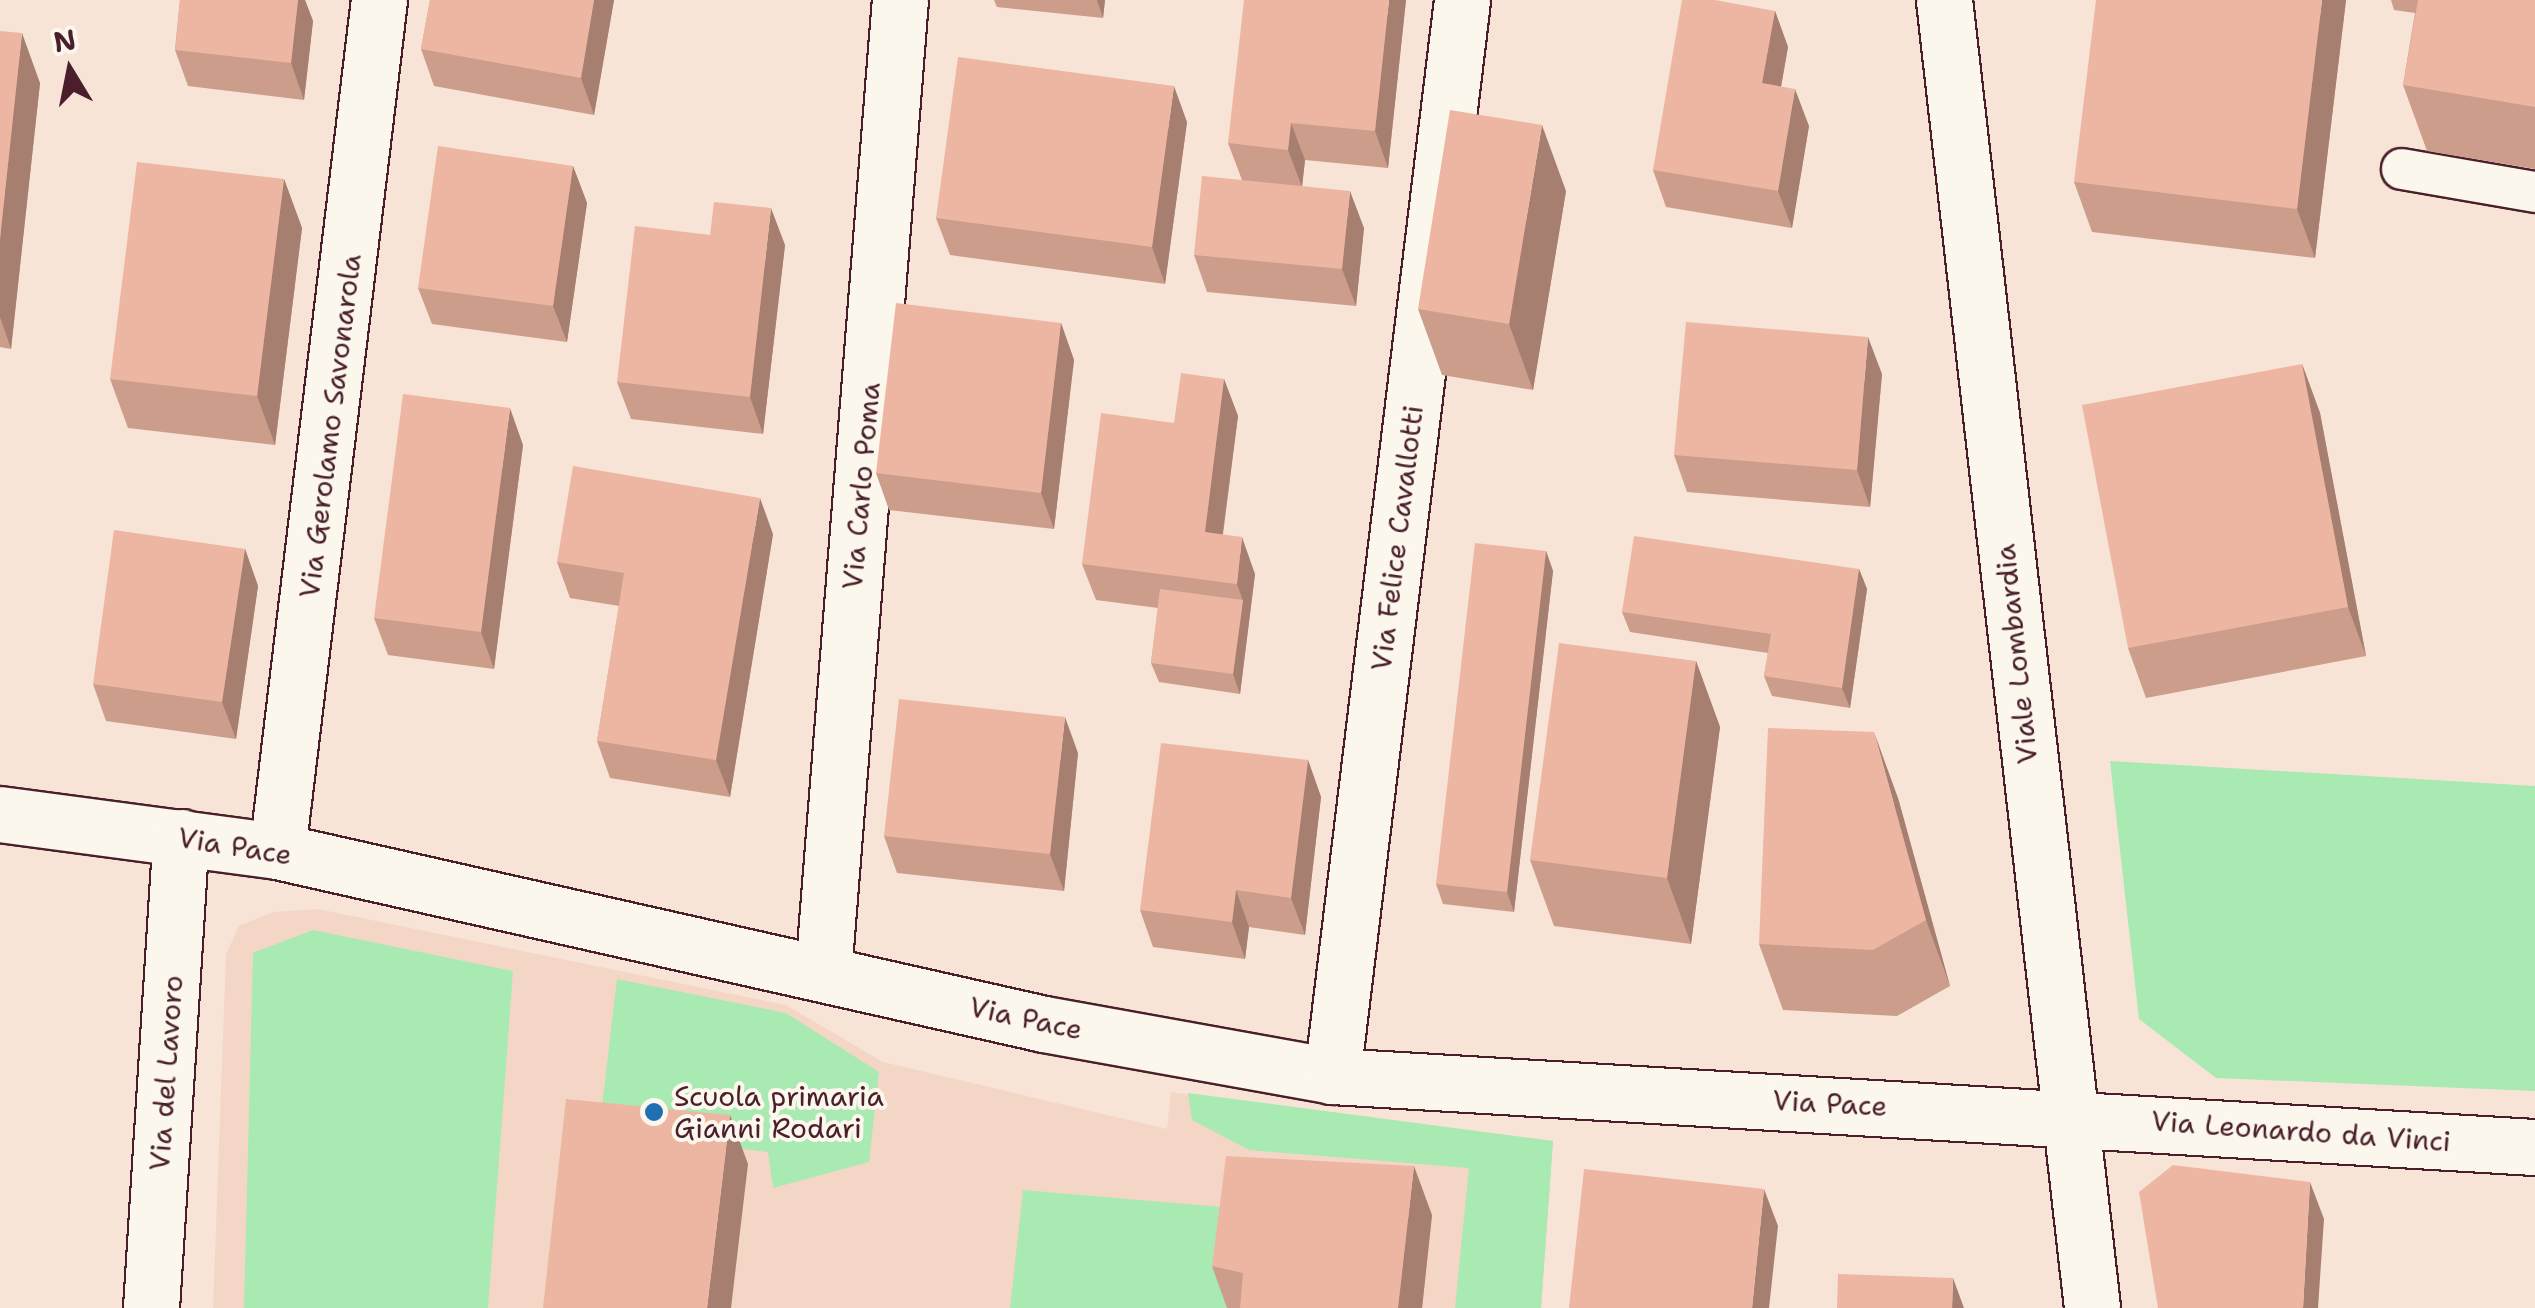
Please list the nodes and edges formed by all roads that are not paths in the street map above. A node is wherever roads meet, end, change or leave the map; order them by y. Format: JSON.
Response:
{"nodes":[{"id":1,"x":379,"y":0,"type":"edge"},
{"id":2,"x":900,"y":0,"type":"edge"},
{"id":3,"x":1462,"y":0,"type":"edge"},
{"id":4,"x":1944,"y":0,"type":"edge"},
{"id":5,"x":2402,"y":169,"type":"dead end"},
{"id":6,"x":2535,"y":192,"type":"edge"},
{"id":7,"x":0,"y":814,"type":"edge"},
{"id":8,"x":181,"y":837,"type":"junction"},
{"id":9,"x":277,"y":852,"type":"junction"},
{"id":10,"x":823,"y":972,"type":"junction"},
{"id":11,"x":1332,"y":1076,"type":"junction"},
{"id":12,"x":2066,"y":1115,"type":"junction"},
{"id":13,"x":2535,"y":1147,"type":"edge"},
{"id":14,"x":151,"y":1308,"type":"edge"},
{"id":15,"x":2092,"y":1308,"type":"edge"}],
"edges":[{"from":1,"to":9,"type":"street","name":"Via Gerolamo Savonarola"},
{"from":2,"to":10,"type":"street","name":"Via Carlo Poma"},
{"from":3,"to":11,"type":"street","name":"Via Felice Cavallotti"},
{"from":4,"to":12,"type":"street","name":"Viale Lombardia"},
{"from":5,"to":6,"type":"lane"},
{"from":7,"to":8,"type":"street","name":"Via Pace"},
{"from":8,"to":9,"type":"street","name":"Via Pace"},
{"from":8,"to":14,"type":"street","name":"Via del Lavoro"},
{"from":9,"to":10,"type":"street","name":"Via Pace"},
{"from":10,"to":11,"type":"street","name":"Via Pace"},
{"from":11,"to":12,"type":"street","name":"Via Pace"},
{"from":12,"to":13,"type":"street","name":"Via Leonardo da Vinci"},
{"from":12,"to":15,"type":"street","name":"Viale Lombardia"}]}
